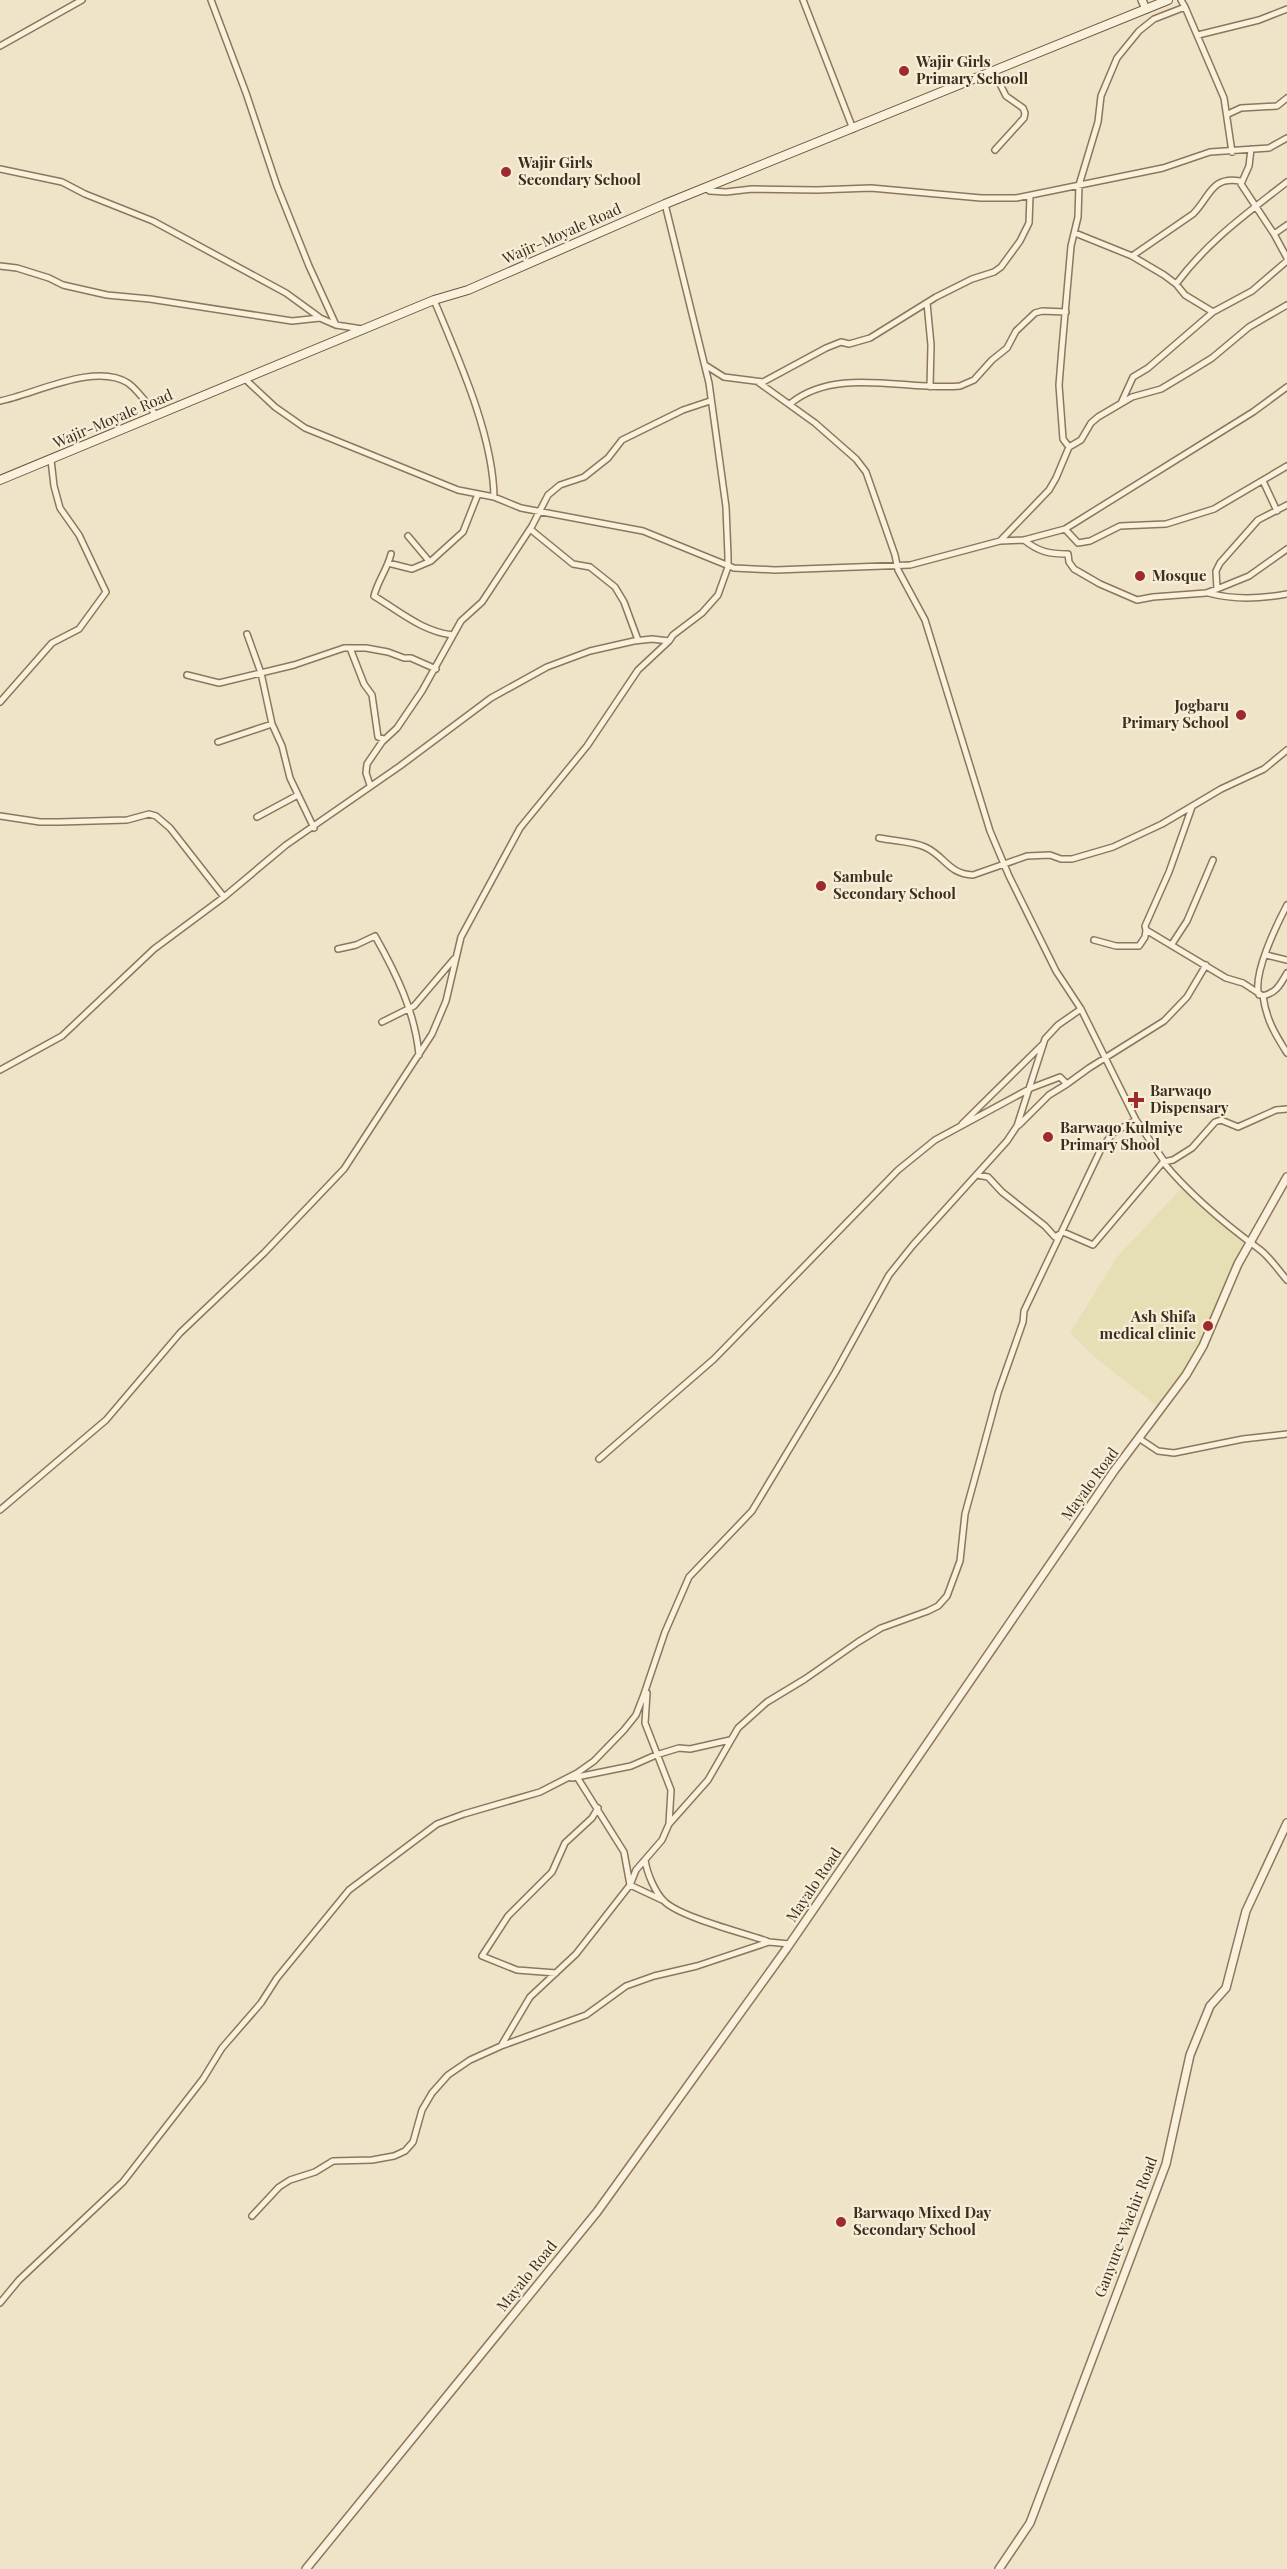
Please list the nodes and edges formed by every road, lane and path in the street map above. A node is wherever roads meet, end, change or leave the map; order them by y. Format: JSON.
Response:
{"nodes":[{"id":1,"x":82,"y":0,"type":"edge"},
{"id":2,"x":212,"y":0,"type":"edge"},
{"id":3,"x":803,"y":0,"type":"edge"},
{"id":4,"x":1142,"y":0,"type":"edge"},
{"id":5,"x":1168,"y":0,"type":"edge"},
{"id":6,"x":1181,"y":0,"type":"edge"},
{"id":7,"x":1185,"y":7,"type":"junction"},
{"id":8,"x":1146,"y":9,"type":"junction"},
{"id":9,"x":1287,"y":9,"type":"edge"},
{"id":10,"x":1198,"y":35,"type":"junction"},
{"id":11,"x":0,"y":46,"type":"edge"},
{"id":12,"x":994,"y":72,"type":"junction"},
{"id":13,"x":1287,"y":98,"type":"edge"},
{"id":14,"x":1228,"y":114,"type":"junction"},
{"id":15,"x":853,"y":129,"type":"junction"},
{"id":16,"x":1287,"y":138,"type":"edge"},
{"id":17,"x":1251,"y":149,"type":"junction"},
{"id":18,"x":995,"y":150,"type":"dead end"},
{"id":19,"x":1232,"y":152,"type":"junction"},
{"id":20,"x":0,"y":169,"type":"edge"},
{"id":21,"x":1240,"y":181,"type":"junction"},
{"id":22,"x":1287,"y":182,"type":"edge"},
{"id":23,"x":1079,"y":185,"type":"junction"},
{"id":24,"x":705,"y":188,"type":"junction"},
{"id":25,"x":1030,"y":196,"type":"junction"},
{"id":26,"x":665,"y":204,"type":"junction"},
{"id":27,"x":1256,"y":206,"type":"junction"},
{"id":28,"x":1287,"y":225,"type":"edge"},
{"id":29,"x":1076,"y":232,"type":"junction"},
{"id":30,"x":1274,"y":234,"type":"junction"},
{"id":31,"x":1132,"y":256,"type":"junction"},
{"id":32,"x":1287,"y":259,"type":"edge"},
{"id":33,"x":0,"y":266,"type":"edge"},
{"id":34,"x":1176,"y":284,"type":"junction"},
{"id":35,"x":434,"y":300,"type":"junction"},
{"id":36,"x":927,"y":303,"type":"junction"},
{"id":37,"x":1287,"y":305,"type":"edge"},
{"id":38,"x":1066,"y":312,"type":"junction"},
{"id":39,"x":1213,"y":312,"type":"junction"},
{"id":40,"x":320,"y":318,"type":"junction"},
{"id":41,"x":336,"y":325,"type":"junction"},
{"id":42,"x":363,"y":329,"type":"junction"},
{"id":43,"x":705,"y":364,"type":"junction"},
{"id":44,"x":245,"y":379,"type":"junction"},
{"id":45,"x":758,"y":382,"type":"junction"},
{"id":46,"x":930,"y":387,"type":"junction"},
{"id":47,"x":1287,"y":387,"type":"edge"},
{"id":48,"x":0,"y":401,"type":"edge"},
{"id":49,"x":710,"y":401,"type":"junction"},
{"id":50,"x":1122,"y":402,"type":"junction"},
{"id":51,"x":791,"y":403,"type":"junction"},
{"id":52,"x":156,"y":415,"type":"junction"},
{"id":53,"x":1069,"y":447,"type":"junction"},
{"id":54,"x":51,"y":460,"type":"junction"},
{"id":55,"x":1287,"y":466,"type":"edge"},
{"id":56,"x":0,"y":480,"type":"edge"},
{"id":57,"x":1263,"y":481,"type":"junction"},
{"id":58,"x":478,"y":494,"type":"junction"},
{"id":59,"x":494,"y":497,"type":"junction"},
{"id":60,"x":1287,"y":505,"type":"edge"},
{"id":61,"x":1276,"y":511,"type":"junction"},
{"id":62,"x":539,"y":512,"type":"junction"},
{"id":63,"x":530,"y":529,"type":"junction"},
{"id":64,"x":1065,"y":529,"type":"junction"},
{"id":65,"x":408,"y":536,"type":"dead end"},
{"id":66,"x":1024,"y":540,"type":"junction"},
{"id":67,"x":1000,"y":541,"type":"junction"},
{"id":68,"x":1078,"y":543,"type":"junction"},
{"id":69,"x":1287,"y":549,"type":"edge"},
{"id":70,"x":391,"y":554,"type":"dead end"},
{"id":71,"x":1068,"y":554,"type":"junction"},
{"id":72,"x":429,"y":561,"type":"junction"},
{"id":73,"x":388,"y":563,"type":"junction"},
{"id":74,"x":898,"y":565,"type":"junction"},
{"id":75,"x":728,"y":567,"type":"junction"},
{"id":76,"x":1217,"y":589,"type":"junction"},
{"id":77,"x":1206,"y":593,"type":"junction"},
{"id":78,"x":1287,"y":594,"type":"edge"},
{"id":79,"x":247,"y":634,"type":"dead end"},
{"id":80,"x":453,"y":635,"type":"junction"},
{"id":81,"x":638,"y":640,"type":"junction"},
{"id":82,"x":669,"y":641,"type":"junction"},
{"id":83,"x":350,"y":648,"type":"junction"},
{"id":84,"x":436,"y":669,"type":"junction"},
{"id":85,"x":261,"y":673,"type":"junction"},
{"id":86,"x":188,"y":675,"type":"dead end"},
{"id":87,"x":0,"y":702,"type":"edge"},
{"id":88,"x":272,"y":724,"type":"junction"},
{"id":89,"x":384,"y":740,"type":"junction"},
{"id":90,"x":218,"y":742,"type":"dead end"},
{"id":91,"x":1286,"y":753,"type":"edge"},
{"id":92,"x":370,"y":785,"type":"junction"},
{"id":93,"x":297,"y":796,"type":"junction"},
{"id":94,"x":1192,"y":807,"type":"junction"},
{"id":95,"x":0,"y":816,"type":"edge"},
{"id":96,"x":257,"y":818,"type":"dead end"},
{"id":97,"x":314,"y":828,"type":"junction"},
{"id":98,"x":879,"y":838,"type":"dead end"},
{"id":99,"x":1213,"y":860,"type":"dead end"},
{"id":100,"x":1004,"y":863,"type":"junction"},
{"id":101,"x":224,"y":897,"type":"junction"},
{"id":102,"x":1287,"y":905,"type":"edge"},
{"id":103,"x":1146,"y":930,"type":"junction"},
{"id":104,"x":1095,"y":940,"type":"dead end"},
{"id":105,"x":1172,"y":944,"type":"junction"},
{"id":106,"x":338,"y":949,"type":"dead end"},
{"id":107,"x":1266,"y":954,"type":"junction"},
{"id":108,"x":455,"y":958,"type":"junction"},
{"id":109,"x":1287,"y":960,"type":"edge"},
{"id":110,"x":1206,"y":965,"type":"junction"},
{"id":111,"x":1287,"y":973,"type":"edge"},
{"id":112,"x":1261,"y":995,"type":"junction"},
{"id":113,"x":409,"y":1009,"type":"junction"},
{"id":114,"x":1081,"y":1009,"type":"junction"},
{"id":115,"x":382,"y":1022,"type":"dead end"},
{"id":116,"x":1042,"y":1045,"type":"junction"},
{"id":117,"x":1287,"y":1053,"type":"edge"},
{"id":118,"x":419,"y":1054,"type":"junction"},
{"id":119,"x":1105,"y":1058,"type":"junction"},
{"id":120,"x":0,"y":1070,"type":"edge"},
{"id":121,"x":1068,"y":1083,"type":"junction"},
{"id":122,"x":1031,"y":1088,"type":"junction"},
{"id":123,"x":1287,"y":1109,"type":"edge"},
{"id":124,"x":1136,"y":1120,"type":"junction"},
{"id":125,"x":1017,"y":1126,"type":"junction"},
{"id":126,"x":959,"y":1128,"type":"junction"},
{"id":127,"x":1163,"y":1162,"type":"junction"},
{"id":128,"x":977,"y":1175,"type":"junction"},
{"id":129,"x":1287,"y":1177,"type":"edge"},
{"id":130,"x":1064,"y":1232,"type":"junction"},
{"id":131,"x":1249,"y":1244,"type":"junction"},
{"id":132,"x":1287,"y":1280,"type":"edge"},
{"id":133,"x":1287,"y":1434,"type":"edge"},
{"id":134,"x":1140,"y":1439,"type":"junction"},
{"id":135,"x":599,"y":1459,"type":"dead end"},
{"id":136,"x":0,"y":1510,"type":"edge"},
{"id":137,"x":647,"y":1680,"type":"junction"},
{"id":138,"x":730,"y":1740,"type":"junction"},
{"id":139,"x":656,"y":1755,"type":"junction"},
{"id":140,"x":578,"y":1777,"type":"junction"},
{"id":141,"x":567,"y":1779,"type":"junction"},
{"id":142,"x":598,"y":1808,"type":"junction"},
{"id":143,"x":1287,"y":1823,"type":"edge"},
{"id":144,"x":669,"y":1824,"type":"junction"},
{"id":145,"x":645,"y":1860,"type":"junction"},
{"id":146,"x":630,"y":1885,"type":"junction"},
{"id":147,"x":663,"y":1901,"type":"junction"},
{"id":148,"x":768,"y":1942,"type":"junction"},
{"id":149,"x":789,"y":1944,"type":"junction"},
{"id":150,"x":556,"y":1973,"type":"junction"},
{"id":151,"x":501,"y":2046,"type":"junction"},
{"id":152,"x":252,"y":2216,"type":"dead end"},
{"id":153,"x":0,"y":2303,"type":"edge"},
{"id":154,"x":306,"y":2569,"type":"edge"},
{"id":155,"x":999,"y":2569,"type":"edge"}],
"edges":[{"from":1,"to":11,"type":"street"},
{"from":2,"to":41,"type":"street"},
{"from":3,"to":15,"type":"street"},
{"from":4,"to":8,"type":"street"},
{"from":5,"to":8,"type":"main road","name":"Wajir-Moyale Road"},
{"from":6,"to":7,"type":"street"},
{"from":7,"to":10,"type":"street"},
{"from":7,"to":23,"type":"street"},
{"from":8,"to":12,"type":"main road","name":"Wajir-Moyale Road"},
{"from":9,"to":10,"type":"street"},
{"from":10,"to":14,"type":"street"},
{"from":12,"to":15,"type":"main road","name":"Wajir-Moyale Road"},
{"from":12,"to":18,"type":"street"},
{"from":13,"to":14,"type":"street"},
{"from":14,"to":19,"type":"street"},
{"from":15,"to":24,"type":"main road","name":"Wajir-Moyale Road"},
{"from":16,"to":17,"type":"street"},
{"from":17,"to":19,"type":"street"},
{"from":17,"to":21,"type":"street"},
{"from":19,"to":23,"type":"street"},
{"from":20,"to":40,"type":"street"},
{"from":21,"to":27,"type":"street"},
{"from":21,"to":31,"type":"street"},
{"from":22,"to":27,"type":"street"},
{"from":23,"to":25,"type":"street"},
{"from":23,"to":29,"type":"street"},
{"from":24,"to":25,"type":"street"},
{"from":24,"to":26,"type":"main road","name":"Wajir-Moyale Road"},
{"from":25,"to":36,"type":"street"},
{"from":26,"to":35,"type":"main road","name":"Wajir-Moyale Road"},
{"from":26,"to":43,"type":"street"},
{"from":27,"to":30,"type":"street"},
{"from":27,"to":34,"type":"street"},
{"from":28,"to":30,"type":"street"},
{"from":29,"to":31,"type":"street"},
{"from":29,"to":38,"type":"street"},
{"from":30,"to":32,"type":"street"},
{"from":31,"to":34,"type":"street"},
{"from":32,"to":39,"type":"street"},
{"from":33,"to":40,"type":"street"},
{"from":34,"to":39,"type":"street"},
{"from":35,"to":42,"type":"main road","name":"Wajir-Moyale Road"},
{"from":35,"to":59,"type":"street"},
{"from":36,"to":45,"type":"street"},
{"from":36,"to":46,"type":"street"},
{"from":37,"to":50,"type":"street"},
{"from":38,"to":46,"type":"street"},
{"from":38,"to":53,"type":"street"},
{"from":39,"to":50,"type":"street"},
{"from":40,"to":41,"type":"street"},
{"from":41,"to":42,"type":"street"},
{"from":42,"to":44,"type":"main road","name":"Wajir-Moyale Road"},
{"from":43,"to":45,"type":"street"},
{"from":43,"to":49,"type":"street"},
{"from":44,"to":52,"type":"main road","name":"Wajir-Moyale Road"},
{"from":44,"to":58,"type":"street"},
{"from":45,"to":51,"type":"street"},
{"from":46,"to":51,"type":"street"},
{"from":47,"to":64,"type":"street"},
{"from":48,"to":52,"type":"street"},
{"from":49,"to":62,"type":"street"},
{"from":49,"to":75,"type":"street"},
{"from":50,"to":53,"type":"street"},
{"from":51,"to":74,"type":"street"},
{"from":52,"to":54,"type":"main road","name":"Wajir-Moyale Road"},
{"from":53,"to":67,"type":"street"},
{"from":54,"to":56,"type":"main road","name":"Wajir-Moyale Road"},
{"from":54,"to":87,"type":"street"},
{"from":55,"to":57,"type":"street"},
{"from":57,"to":61,"type":"street"},
{"from":57,"to":68,"type":"street"},
{"from":58,"to":59,"type":"street"},
{"from":58,"to":72,"type":"street"},
{"from":59,"to":62,"type":"street"},
{"from":60,"to":61,"type":"street"},
{"from":61,"to":76,"type":"street"},
{"from":62,"to":63,"type":"street"},
{"from":62,"to":75,"type":"street"},
{"from":63,"to":80,"type":"street"},
{"from":63,"to":81,"type":"street"},
{"from":64,"to":66,"type":"street"},
{"from":64,"to":68,"type":"street"},
{"from":65,"to":72,"type":"street"},
{"from":66,"to":67,"type":"street"},
{"from":66,"to":71,"type":"street"},
{"from":67,"to":74,"type":"street"},
{"from":68,"to":71,"type":"street"},
{"from":69,"to":76,"type":"street"},
{"from":70,"to":73,"type":"street"},
{"from":71,"to":77,"type":"street"},
{"from":72,"to":73,"type":"street"},
{"from":73,"to":80,"type":"street"},
{"from":74,"to":75,"type":"street"},
{"from":74,"to":100,"type":"street"},
{"from":75,"to":82,"type":"street"},
{"from":76,"to":77,"type":"street"},
{"from":77,"to":78,"type":"street"},
{"from":79,"to":85,"type":"street"},
{"from":80,"to":84,"type":"street"},
{"from":81,"to":82,"type":"street"},
{"from":81,"to":92,"type":"street"},
{"from":82,"to":108,"type":"street"},
{"from":83,"to":84,"type":"street"},
{"from":83,"to":85,"type":"street"},
{"from":83,"to":89,"type":"street"},
{"from":84,"to":89,"type":"street"},
{"from":85,"to":86,"type":"street"},
{"from":85,"to":88,"type":"street"},
{"from":88,"to":90,"type":"street"},
{"from":88,"to":93,"type":"street"},
{"from":89,"to":92,"type":"street"},
{"from":91,"to":94,"type":"street"},
{"from":92,"to":97,"type":"street"},
{"from":93,"to":96,"type":"street"},
{"from":93,"to":97,"type":"street"},
{"from":94,"to":100,"type":"street"},
{"from":94,"to":103,"type":"street"},
{"from":95,"to":101,"type":"street"},
{"from":97,"to":101,"type":"street"},
{"from":98,"to":100,"type":"street"},
{"from":99,"to":105,"type":"street"},
{"from":100,"to":114,"type":"street"},
{"from":101,"to":120,"type":"street"},
{"from":102,"to":107,"type":"street"},
{"from":103,"to":104,"type":"street"},
{"from":103,"to":105,"type":"street"},
{"from":105,"to":110,"type":"street"},
{"from":106,"to":113,"type":"street"},
{"from":107,"to":109,"type":"street"},
{"from":107,"to":112,"type":"street"},
{"from":108,"to":113,"type":"street"},
{"from":108,"to":118,"type":"street"},
{"from":110,"to":112,"type":"street"},
{"from":110,"to":119,"type":"street"},
{"from":111,"to":112,"type":"street"},
{"from":112,"to":117,"type":"street"},
{"from":113,"to":115,"type":"street"},
{"from":113,"to":118,"type":"street"},
{"from":114,"to":116,"type":"street"},
{"from":114,"to":119,"type":"street"},
{"from":116,"to":122,"type":"street"},
{"from":116,"to":126,"type":"street"},
{"from":118,"to":136,"type":"street"},
{"from":119,"to":121,"type":"street"},
{"from":119,"to":124,"type":"street"},
{"from":121,"to":122,"type":"street"},
{"from":121,"to":125,"type":"street"},
{"from":122,"to":125,"type":"street"},
{"from":122,"to":126,"type":"street"},
{"from":123,"to":127,"type":"street"},
{"from":124,"to":127,"type":"street"},
{"from":124,"to":130,"type":"street"},
{"from":125,"to":128,"type":"street"},
{"from":126,"to":135,"type":"street"},
{"from":127,"to":130,"type":"street"},
{"from":127,"to":131,"type":"street"},
{"from":128,"to":130,"type":"street"},
{"from":128,"to":137,"type":"street"},
{"from":129,"to":131,"type":"street","name":"Mayalo Road"},
{"from":130,"to":138,"type":"street"},
{"from":131,"to":132,"type":"street"},
{"from":131,"to":134,"type":"street","name":"Mayalo Road"},
{"from":133,"to":134,"type":"street"},
{"from":134,"to":149,"type":"street","name":"Mayalo Road"},
{"from":137,"to":139,"type":"street"},
{"from":137,"to":141,"type":"street"},
{"from":138,"to":139,"type":"street"},
{"from":138,"to":144,"type":"street"},
{"from":139,"to":140,"type":"street"},
{"from":139,"to":144,"type":"street"},
{"from":140,"to":141,"type":"street"},
{"from":140,"to":142,"type":"street"},
{"from":141,"to":153,"type":"street"},
{"from":142,"to":146,"type":"street"},
{"from":142,"to":150,"type":"street"},
{"from":143,"to":155,"type":"street","name":"Ganyure-Wachir Road"},
{"from":144,"to":145,"type":"street"},
{"from":145,"to":146,"type":"street"},
{"from":145,"to":147,"type":"street"},
{"from":146,"to":147,"type":"street"},
{"from":146,"to":150,"type":"street"},
{"from":147,"to":148,"type":"street"},
{"from":148,"to":149,"type":"street"},
{"from":148,"to":151,"type":"street"},
{"from":149,"to":154,"type":"street","name":"Mayalo Road"},
{"from":150,"to":151,"type":"street"},
{"from":151,"to":152,"type":"street"}]}
